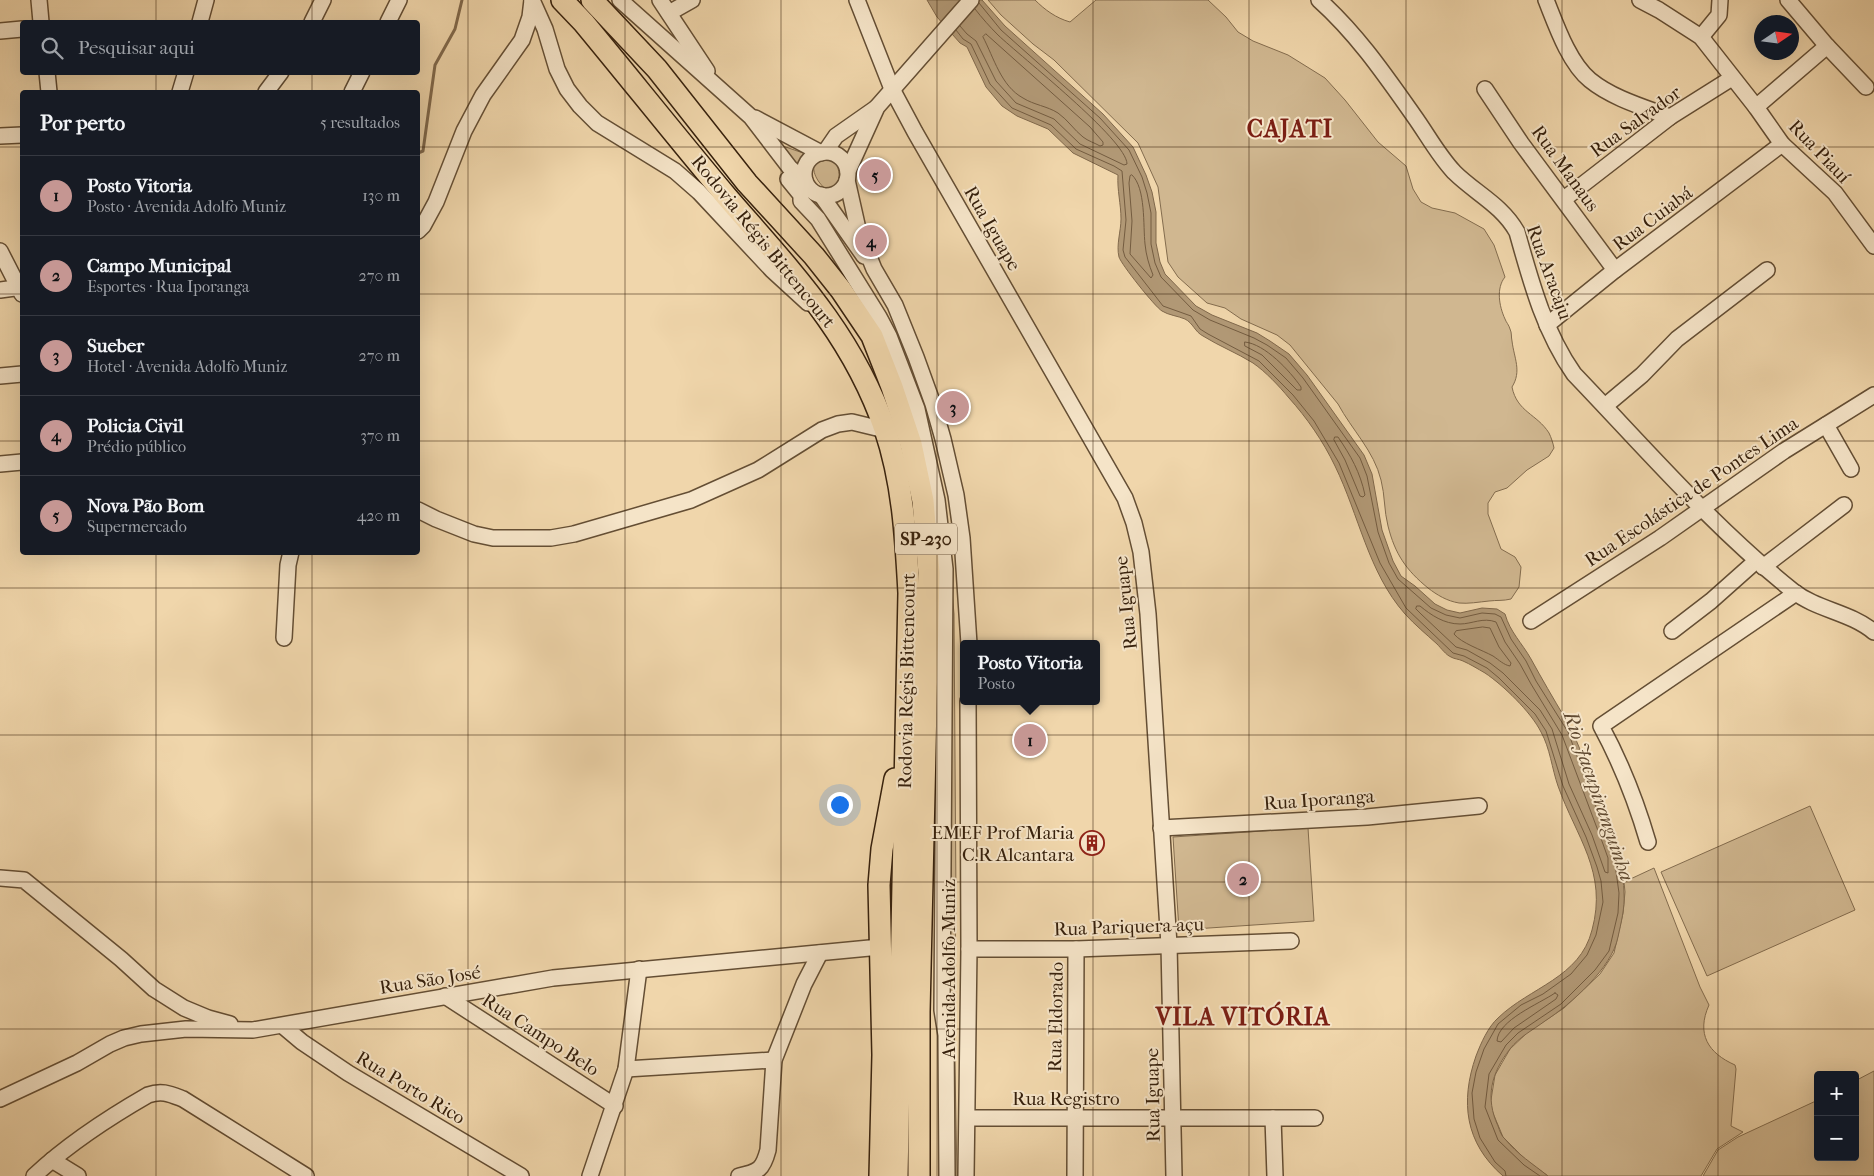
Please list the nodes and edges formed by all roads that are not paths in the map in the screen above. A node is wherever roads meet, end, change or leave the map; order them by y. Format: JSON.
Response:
{"nodes":[{"id":1,"x":39,"y":0,"type":"edge"},
{"id":2,"x":206,"y":0,"type":"edge"},
{"id":3,"x":323,"y":0,"type":"edge"},
{"id":4,"x":399,"y":0,"type":"edge"},
{"id":5,"x":532,"y":0,"type":"edge"},
{"id":6,"x":562,"y":0,"type":"edge"},
{"id":7,"x":620,"y":0,"type":"edge"},
{"id":8,"x":660,"y":0,"type":"edge"},
{"id":9,"x":692,"y":0,"type":"edge"},
{"id":10,"x":857,"y":0,"type":"edge"},
{"id":11,"x":971,"y":0,"type":"edge"},
{"id":12,"x":1320,"y":0,"type":"edge"},
{"id":13,"x":1546,"y":0,"type":"edge"},
{"id":14,"x":1640,"y":0,"type":"edge"},
{"id":15,"x":1720,"y":0,"type":"edge"},
{"id":16,"x":1788,"y":0,"type":"edge"},
{"id":17,"x":596,"y":5,"type":"edge"},
{"id":18,"x":669,"y":13,"type":"junction"},
{"id":19,"x":41,"y":20,"type":"edge"},
{"id":20,"x":201,"y":20,"type":"edge"},
{"id":21,"x":313,"y":20,"type":"edge"},
{"id":22,"x":389,"y":20,"type":"edge"},
{"id":23,"x":20,"y":29,"type":"edge"},
{"id":24,"x":0,"y":31,"type":"edge"},
{"id":25,"x":1701,"y":37,"type":"junction"},
{"id":26,"x":1828,"y":46,"type":"junction"},
{"id":27,"x":47,"y":75,"type":"edge"},
{"id":28,"x":185,"y":75,"type":"edge"},
{"id":29,"x":278,"y":75,"type":"edge"},
{"id":30,"x":360,"y":75,"type":"edge"},
{"id":31,"x":1732,"y":78,"type":"junction"},
{"id":32,"x":717,"y":86,"type":"junction"},
{"id":33,"x":1866,"y":87,"type":"dead end"},
{"id":34,"x":892,"y":89,"type":"junction"},
{"id":35,"x":1485,"y":89,"type":"dead end"},
{"id":36,"x":49,"y":90,"type":"edge"},
{"id":37,"x":181,"y":90,"type":"edge"},
{"id":38,"x":267,"y":90,"type":"edge"},
{"id":39,"x":353,"y":90,"type":"edge"},
{"id":40,"x":877,"y":107,"type":"junction"},
{"id":41,"x":1756,"y":107,"type":"junction"},
{"id":42,"x":751,"y":117,"type":"junction"},
{"id":43,"x":1670,"y":117,"type":"junction"},
{"id":44,"x":20,"y":135,"type":"edge"},
{"id":45,"x":0,"y":136,"type":"edge"},
{"id":46,"x":1782,"y":144,"type":"junction"},
{"id":47,"x":823,"y":153,"type":"junction"},
{"id":48,"x":847,"y":176,"type":"junction"},
{"id":49,"x":788,"y":179,"type":"dead end"},
{"id":50,"x":805,"y":181,"type":"junction"},
{"id":51,"x":821,"y":195,"type":"junction"},
{"id":52,"x":1564,"y":199,"type":"junction"},
{"id":53,"x":420,"y":229,"type":"edge"},
{"id":54,"x":1873,"y":244,"type":"edge"},
{"id":55,"x":0,"y":251,"type":"edge"},
{"id":56,"x":874,"y":269,"type":"junction"},
{"id":57,"x":1616,"y":270,"type":"junction"},
{"id":58,"x":1767,"y":270,"type":"dead end"},
{"id":59,"x":20,"y":288,"type":"edge"},
{"id":60,"x":0,"y":290,"type":"edge"},
{"id":61,"x":20,"y":290,"type":"edge"},
{"id":62,"x":832,"y":323,"type":"junction"},
{"id":63,"x":1547,"y":324,"type":"junction"},
{"id":64,"x":20,"y":374,"type":"edge"},
{"id":65,"x":0,"y":376,"type":"edge"},
{"id":66,"x":1874,"y":395,"type":"edge"},
{"id":67,"x":1605,"y":406,"type":"junction"},
{"id":68,"x":1826,"y":425,"type":"junction"},
{"id":69,"x":885,"y":430,"type":"junction"},
{"id":70,"x":20,"y":462,"type":"edge"},
{"id":71,"x":0,"y":464,"type":"edge"},
{"id":72,"x":1851,"y":470,"type":"dead end"},
{"id":73,"x":1844,"y":505,"type":"dead end"},
{"id":74,"x":1703,"y":509,"type":"junction"},
{"id":75,"x":420,"y":511,"type":"edge"},
{"id":76,"x":290,"y":555,"type":"edge"},
{"id":77,"x":1760,"y":564,"type":"junction"},
{"id":78,"x":1796,"y":594,"type":"junction"},
{"id":79,"x":1531,"y":621,"type":"dead end"},
{"id":80,"x":1870,"y":623,"type":"edge"},
{"id":81,"x":1672,"y":631,"type":"dead end"},
{"id":82,"x":284,"y":638,"type":"dead end"},
{"id":83,"x":969,"y":640,"type":"edge"},
{"id":84,"x":968,"y":705,"type":"edge"},
{"id":85,"x":906,"y":715,"type":"junction"},
{"id":86,"x":1479,"y":806,"type":"dead end"},
{"id":87,"x":1161,"y":828,"type":"junction"},
{"id":88,"x":1648,"y":842,"type":"dead end"},
{"id":89,"x":0,"y":878,"type":"edge"},
{"id":90,"x":1291,"y":941,"type":"dead end"},
{"id":91,"x":1169,"y":945,"type":"junction"},
{"id":92,"x":880,"y":947,"type":"junction"},
{"id":93,"x":969,"y":949,"type":"junction"},
{"id":94,"x":1076,"y":949,"type":"junction"},
{"id":95,"x":820,"y":953,"type":"junction"},
{"id":96,"x":639,"y":969,"type":"junction"},
{"id":97,"x":445,"y":996,"type":"junction"},
{"id":98,"x":283,"y":1026,"type":"junction"},
{"id":99,"x":253,"y":1030,"type":"junction"},
{"id":100,"x":774,"y":1060,"type":"junction"},
{"id":101,"x":626,"y":1069,"type":"junction"},
{"id":102,"x":0,"y":1098,"type":"edge"},
{"id":103,"x":918,"y":1104,"type":"junction"},
{"id":104,"x":615,"y":1106,"type":"junction"},
{"id":105,"x":968,"y":1118,"type":"junction"},
{"id":106,"x":1074,"y":1118,"type":"junction"},
{"id":107,"x":1172,"y":1118,"type":"junction"},
{"id":108,"x":1273,"y":1118,"type":"junction"},
{"id":109,"x":1315,"y":1118,"type":"dead end"},
{"id":110,"x":52,"y":1160,"type":"junction"},
{"id":111,"x":34,"y":1176,"type":"edge"},
{"id":112,"x":78,"y":1176,"type":"edge"},
{"id":113,"x":306,"y":1176,"type":"edge"},
{"id":114,"x":521,"y":1176,"type":"edge"},
{"id":115,"x":590,"y":1176,"type":"edge"},
{"id":116,"x":739,"y":1176,"type":"edge"},
{"id":117,"x":880,"y":1176,"type":"edge"},
{"id":118,"x":897,"y":1176,"type":"edge"},
{"id":119,"x":919,"y":1176,"type":"edge"},
{"id":120,"x":931,"y":1176,"type":"edge"},
{"id":121,"x":946,"y":1176,"type":"edge"},
{"id":122,"x":966,"y":1176,"type":"edge"},
{"id":123,"x":1075,"y":1176,"type":"edge"},
{"id":124,"x":1174,"y":1176,"type":"edge"},
{"id":125,"x":1275,"y":1176,"type":"edge"}],
"edges":[{"from":1,"to":19,"type":"street"},
{"from":2,"to":20,"type":"street"},
{"from":3,"to":21,"type":"street"},
{"from":4,"to":22,"type":"street"},
{"from":5,"to":53,"type":"street"},
{"from":5,"to":62,"type":"street"},
{"from":6,"to":62,"type":"highway","name":"Rodovia Régis Bittencourt","number":"SP-230"},
{"from":7,"to":32,"type":"street"},
{"from":8,"to":18,"type":"street"},
{"from":9,"to":18,"type":"street"},
{"from":10,"to":34,"type":"street","name":"Rua Iguape"},
{"from":11,"to":34,"type":"street"},
{"from":12,"to":63,"type":"street","name":"Rua Aracaju"},
{"from":13,"to":43,"type":"street"},
{"from":14,"to":25,"type":"street"},
{"from":15,"to":25,"type":"street"},
{"from":16,"to":26,"type":"street"},
{"from":17,"to":103,"type":"highway","name":"Rodovia Régis Bittencourt","number":"SP-230"},
{"from":18,"to":32,"type":"street"},
{"from":23,"to":24,"type":"street"},
{"from":25,"to":31,"type":"street","name":"Rua Piauí"},
{"from":26,"to":33,"type":"street"},
{"from":26,"to":41,"type":"street"},
{"from":27,"to":36,"type":"street"},
{"from":28,"to":37,"type":"street"},
{"from":29,"to":38,"type":"street"},
{"from":30,"to":39,"type":"street"},
{"from":31,"to":41,"type":"street","name":"Rua Piauí"},
{"from":31,"to":43,"type":"street","name":"Rua Salvador"},
{"from":32,"to":42,"type":"street"},
{"from":34,"to":40,"type":"street"},
{"from":34,"to":87,"type":"street","name":"Rua Iguape"},
{"from":35,"to":52,"type":"street","name":"Rua Manaus"},
{"from":40,"to":47,"type":"street"},
{"from":40,"to":48,"type":"street"},
{"from":41,"to":46,"type":"street","name":"Rua Piauí"},
{"from":42,"to":47,"type":"street"},
{"from":42,"to":50,"type":"street"},
{"from":43,"to":52,"type":"street","name":"Rua Salvador"},
{"from":44,"to":45,"type":"street"},
{"from":46,"to":54,"type":"street","name":"Rua Piauí"},
{"from":46,"to":57,"type":"street","name":"Rua Cuiabá"},
{"from":47,"to":48,"type":"street"},
{"from":47,"to":50,"type":"street"},
{"from":48,"to":51,"type":"street"},
{"from":48,"to":56,"type":"street"},
{"from":49,"to":121,"type":"street"},
{"from":50,"to":51,"type":"street"},
{"from":51,"to":56,"type":"street"},
{"from":52,"to":57,"type":"street","name":"Rua Manaus"},
{"from":55,"to":59,"type":"street"},
{"from":56,"to":83,"type":"street"},
{"from":57,"to":63,"type":"street","name":"Rua Cuiabá"},
{"from":58,"to":67,"type":"street"},
{"from":60,"to":61,"type":"street"},
{"from":62,"to":69,"type":"highway","name":"Rodovia Régis Bittencourt","number":"SP-230"},
{"from":63,"to":67,"type":"street","name":"Rua Aracaju"},
{"from":64,"to":65,"type":"street"},
{"from":66,"to":68,"type":"street","name":"Rua Escolástica de Pontes Lima"},
{"from":67,"to":74,"type":"street","name":"Rua Aracaju"},
{"from":68,"to":72,"type":"street"},
{"from":68,"to":74,"type":"street","name":"Rua Escolástica de Pontes Lima"},
{"from":69,"to":75,"type":"street"},
{"from":69,"to":85,"type":"highway","name":"Rodovia Régis Bittencourt","number":"SP-230"},
{"from":70,"to":71,"type":"street"},
{"from":73,"to":77,"type":"street"},
{"from":74,"to":77,"type":"street","name":"Rua Aracaju"},
{"from":74,"to":79,"type":"street","name":"Rua Escolástica de Pontes Lima"},
{"from":76,"to":82,"type":"street"},
{"from":77,"to":78,"type":"street","name":"Rua Aracaju"},
{"from":77,"to":81,"type":"street"},
{"from":78,"to":80,"type":"street","name":"Rua Aracaju"},
{"from":78,"to":88,"type":"street"},
{"from":84,"to":93,"type":"street","name":"Avenida Adolfo Muniz"},
{"from":85,"to":92,"type":"highway"},
{"from":85,"to":118,"type":"highway","name":"Rodovia Régis Bittencourt","number":"SP-230"},
{"from":86,"to":87,"type":"street","name":"Rua Iporanga"},
{"from":87,"to":91,"type":"street","name":"Rua Iguape"},
{"from":89,"to":99,"type":"street"},
{"from":90,"to":91,"type":"street","name":"Rua Pariquera-açu"},
{"from":91,"to":94,"type":"street","name":"Rua Pariquera-açu"},
{"from":91,"to":107,"type":"street","name":"Rua Iguape"},
{"from":92,"to":95,"type":"street","name":"Rua São José"},
{"from":92,"to":117,"type":"highway"},
{"from":93,"to":94,"type":"street","name":"Rua Pariquera-açu"},
{"from":93,"to":105,"type":"street","name":"Avenida Adolfo Muniz"},
{"from":94,"to":106,"type":"street","name":"Rua Eldorado"},
{"from":95,"to":96,"type":"street","name":"Rua São José"},
{"from":95,"to":100,"type":"street"},
{"from":96,"to":97,"type":"street","name":"Rua São José"},
{"from":96,"to":101,"type":"street"},
{"from":97,"to":98,"type":"street","name":"Rua São José"},
{"from":97,"to":104,"type":"street","name":"Rua Campo Belo"},
{"from":98,"to":99,"type":"street","name":"Rua São José"},
{"from":98,"to":114,"type":"street","name":"Rua Porto Rico"},
{"from":99,"to":102,"type":"street","name":"Rua São José"},
{"from":100,"to":101,"type":"street"},
{"from":100,"to":116,"type":"street"},
{"from":101,"to":104,"type":"street"},
{"from":103,"to":119,"type":"highway","name":"Rodovia Régis Bittencourt","number":"SP-230"},
{"from":103,"to":120,"type":"highway"},
{"from":104,"to":115,"type":"street"},
{"from":105,"to":106,"type":"street","name":"Rua Registro"},
{"from":105,"to":122,"type":"street","name":"Avenida Adolfo Muniz"},
{"from":106,"to":107,"type":"street","name":"Rua Registro"},
{"from":106,"to":123,"type":"street","name":"Rua Eldorado"},
{"from":107,"to":108,"type":"street","name":"Rua Registro"},
{"from":107,"to":124,"type":"street","name":"Rua Iguape"},
{"from":108,"to":109,"type":"street","name":"Rua Registro"},
{"from":108,"to":125,"type":"street"},
{"from":110,"to":111,"type":"street"},
{"from":110,"to":112,"type":"street"},
{"from":110,"to":113,"type":"street"}]}
